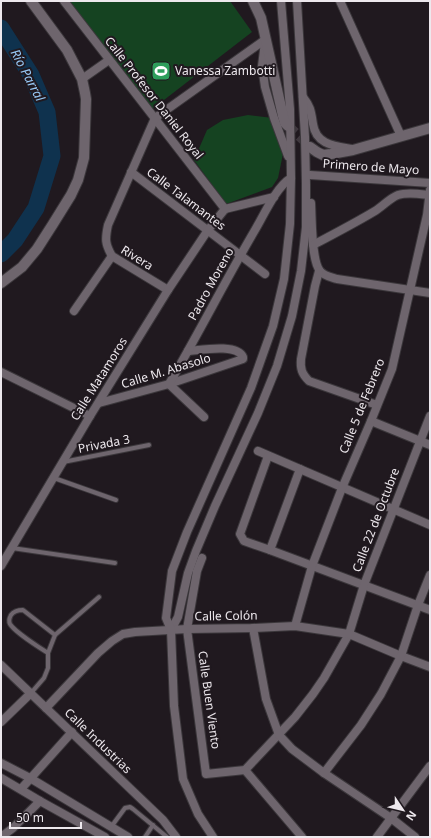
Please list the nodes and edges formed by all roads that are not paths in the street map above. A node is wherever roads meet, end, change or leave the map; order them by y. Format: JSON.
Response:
{"nodes":[{"id":1,"x":31,"y":1,"type":"edge"},
{"id":2,"x":64,"y":1,"type":"edge"},
{"id":3,"x":253,"y":1,"type":"edge"},
{"id":4,"x":281,"y":1,"type":"edge"},
{"id":5,"x":298,"y":1,"type":"edge"},
{"id":6,"x":340,"y":1,"type":"edge"},
{"id":7,"x":266,"y":39,"type":"junction"},
{"id":8,"x":109,"y":60,"type":"junction"},
{"id":9,"x":82,"y":79,"type":"junction"},
{"id":10,"x":303,"y":97,"type":"junction"},
{"id":11,"x":155,"y":118,"type":"junction"},
{"id":12,"x":288,"y":126,"type":"tunnel mouth"},
{"id":13,"x":430,"y":128,"type":"edge"},
{"id":14,"x":401,"y":136,"type":"junction"},
{"id":15,"x":310,"y":147,"type":"tunnel mouth"},
{"id":16,"x":353,"y":150,"type":"junction"},
{"id":17,"x":291,"y":163,"type":"junction"},
{"id":18,"x":130,"y":172,"type":"junction"},
{"id":19,"x":291,"y":178,"type":"junction"},
{"id":20,"x":430,"y":183,"type":"edge"},
{"id":21,"x":430,"y":192,"type":"edge"},
{"id":22,"x":274,"y":196,"type":"junction"},
{"id":23,"x":225,"y":209,"type":"junction"},
{"id":24,"x":428,"y":215,"type":"edge"},
{"id":25,"x":208,"y":230,"type":"junction"},
{"id":26,"x":313,"y":245,"type":"junction"},
{"id":27,"x":240,"y":255,"type":"junction"},
{"id":28,"x":112,"y":256,"type":"junction"},
{"id":29,"x":319,"y":270,"type":"junction"},
{"id":30,"x":265,"y":274,"type":"dead end"},
{"id":31,"x":1,"y":283,"type":"edge"},
{"id":32,"x":168,"y":290,"type":"junction"},
{"id":33,"x":409,"y":290,"type":"junction"},
{"id":34,"x":430,"y":293,"type":"edge"},
{"id":35,"x":74,"y":311,"type":"dead end"},
{"id":36,"x":188,"y":351,"type":"junction"},
{"id":37,"x":1,"y":372,"type":"edge"},
{"id":38,"x":169,"y":384,"type":"junction"},
{"id":39,"x":99,"y":403,"type":"junction"},
{"id":40,"x":377,"y":405,"type":"junction"},
{"id":41,"x":90,"y":416,"type":"junction"},
{"id":42,"x":430,"y":416,"type":"edge"},
{"id":43,"x":204,"y":417,"type":"dead end"},
{"id":44,"x":371,"y":421,"type":"junction"},
{"id":45,"x":420,"y":442,"type":"junction"},
{"id":46,"x":149,"y":445,"type":"dead end"},
{"id":47,"x":430,"y":446,"type":"edge"},
{"id":48,"x":258,"y":450,"type":"dead end"},
{"id":49,"x":268,"y":456,"type":"junction"},
{"id":50,"x":63,"y":462,"type":"junction"},
{"id":51,"x":300,"y":469,"type":"junction"},
{"id":52,"x":54,"y":478,"type":"junction"},
{"id":53,"x":342,"y":488,"type":"junction"},
{"id":54,"x":116,"y":500,"type":"dead end"},
{"id":55,"x":393,"y":510,"type":"junction"},
{"id":56,"x":430,"y":525,"type":"edge"},
{"id":57,"x":12,"y":548,"type":"junction"},
{"id":58,"x":270,"y":550,"type":"junction"},
{"id":59,"x":202,"y":558,"type":"dead end"},
{"id":60,"x":2,"y":560,"type":"edge"},
{"id":61,"x":114,"y":563,"type":"dead end"},
{"id":62,"x":312,"y":566,"type":"junction"},
{"id":63,"x":430,"y":575,"type":"edge"},
{"id":64,"x":364,"y":585,"type":"junction"},
{"id":65,"x":99,"y":597,"type":"dead end"},
{"id":66,"x":418,"y":605,"type":"junction"},
{"id":67,"x":430,"y":610,"type":"edge"},
{"id":68,"x":295,"y":626,"type":"junction"},
{"id":69,"x":253,"y":628,"type":"junction"},
{"id":70,"x":187,"y":629,"type":"junction"},
{"id":71,"x":171,"y":630,"type":"junction"},
{"id":72,"x":349,"y":634,"type":"junction"},
{"id":73,"x":55,"y":635,"type":"junction"},
{"id":74,"x":48,"y":653,"type":"junction"},
{"id":75,"x":401,"y":656,"type":"junction"},
{"id":76,"x":1,"y":665,"type":"edge"},
{"id":77,"x":430,"y":667,"type":"edge"},
{"id":78,"x":31,"y":693,"type":"junction"},
{"id":79,"x":46,"y":708,"type":"junction"},
{"id":80,"x":1,"y":722,"type":"edge"},
{"id":81,"x":72,"y":732,"type":"junction"},
{"id":82,"x":279,"y":735,"type":"junction"},
{"id":83,"x":1,"y":763,"type":"edge"},
{"id":84,"x":430,"y":766,"type":"edge"},
{"id":85,"x":245,"y":770,"type":"junction"},
{"id":86,"x":324,"y":773,"type":"junction"},
{"id":87,"x":1,"y":778,"type":"edge"},
{"id":88,"x":30,"y":778,"type":"junction"},
{"id":89,"x":21,"y":789,"type":"junction"},
{"id":90,"x":40,"y":801,"type":"junction"},
{"id":91,"x":391,"y":818,"type":"junction"},
{"id":92,"x":98,"y":819,"type":"junction"},
{"id":93,"x":153,"y":825,"type":"junction"},
{"id":94,"x":111,"y":827,"type":"junction"},
{"id":95,"x":92,"y":829,"type":"junction"},
{"id":96,"x":1,"y":837,"type":"edge"},
{"id":97,"x":105,"y":837,"type":"edge"},
{"id":98,"x":128,"y":837,"type":"edge"},
{"id":99,"x":145,"y":837,"type":"edge"},
{"id":100,"x":167,"y":837,"type":"edge"},
{"id":101,"x":176,"y":837,"type":"edge"},
{"id":102,"x":213,"y":837,"type":"edge"},
{"id":103,"x":302,"y":837,"type":"edge"},
{"id":104,"x":377,"y":837,"type":"edge"},
{"id":105,"x":416,"y":837,"type":"edge"}],
"edges":[{"from":1,"to":9,"type":"main road"},
{"from":2,"to":8,"type":"street","name":"Calle Profesor Daniel Royal"},
{"from":3,"to":7,"type":"main road"},
{"from":4,"to":17,"type":"street"},
{"from":5,"to":10,"type":"street"},
{"from":6,"to":14,"type":"street"},
{"from":7,"to":11,"type":"street"},
{"from":7,"to":12,"type":"main road"},
{"from":7,"to":17,"type":"street"},
{"from":8,"to":9,"type":"street"},
{"from":8,"to":11,"type":"street","name":"Calle Profesor Daniel Royal"},
{"from":9,"to":31,"type":"main road"},
{"from":10,"to":16,"type":"street"},
{"from":10,"to":71,"type":"street"},
{"from":11,"to":18,"type":"street"},
{"from":11,"to":23,"type":"street","name":"Calle Profesor Daniel Royal"},
{"from":13,"to":14,"type":"main road"},
{"from":14,"to":16,"type":"main road"},
{"from":15,"to":16,"type":"main road"},
{"from":17,"to":19,"type":"street"},
{"from":18,"to":25,"type":"street","name":"Calle Talamantes"},
{"from":18,"to":28,"type":"street","name":"Rivera"},
{"from":19,"to":22,"type":"street","name":"Padro Moreno"},
{"from":19,"to":71,"type":"street"},
{"from":20,"to":26,"type":"street","name":"Primero de Mayo"},
{"from":21,"to":24,"type":"street","name":"Calle 5 de Febrero"},
{"from":21,"to":26,"type":"street"},
{"from":22,"to":23,"type":"street"},
{"from":22,"to":27,"type":"street","name":"Padro Moreno"},
{"from":23,"to":25,"type":"street","name":"Calle Matamoros"},
{"from":24,"to":33,"type":"street","name":"Calle 5 de Febrero"},
{"from":25,"to":27,"type":"street","name":"Calle Talamantes"},
{"from":25,"to":32,"type":"street","name":"Calle Matamoros"},
{"from":26,"to":29,"type":"street"},
{"from":27,"to":30,"type":"street","name":"Calle Talamantes"},
{"from":27,"to":36,"type":"street","name":"Padro Moreno"},
{"from":28,"to":32,"type":"street","name":"Rivera"},
{"from":28,"to":35,"type":"street"},
{"from":29,"to":33,"type":"street"},
{"from":29,"to":40,"type":"street"},
{"from":32,"to":39,"type":"street","name":"Calle Matamoros"},
{"from":33,"to":34,"type":"street"},
{"from":33,"to":40,"type":"street","name":"Calle 5 de Febrero"},
{"from":36,"to":38,"type":"street","name":"Padro Moreno"},
{"from":36,"to":38,"type":"street","name":"Calle M. Abasolo"},
{"from":37,"to":41,"type":"street"},
{"from":38,"to":39,"type":"street","name":"Calle M. Abasolo"},
{"from":38,"to":43,"type":"street"},
{"from":39,"to":41,"type":"street","name":"Calle Matamoros"},
{"from":40,"to":44,"type":"street","name":"Calle 5 de Febrero"},
{"from":41,"to":50,"type":"street","name":"Calle Matamoros"},
{"from":42,"to":45,"type":"street","name":"Calle 22 de Octubre"},
{"from":44,"to":45,"type":"street"},
{"from":44,"to":53,"type":"street","name":"Calle 5 de Febrero"},
{"from":45,"to":47,"type":"street"},
{"from":45,"to":55,"type":"street","name":"Calle 22 de Octubre"},
{"from":46,"to":50,"type":"lane","name":"Privada 3"},
{"from":48,"to":49,"type":"street"},
{"from":49,"to":51,"type":"street"},
{"from":49,"to":58,"type":"street"},
{"from":50,"to":52,"type":"street","name":"Calle Matamoros"},
{"from":51,"to":53,"type":"street"},
{"from":51,"to":58,"type":"street"},
{"from":52,"to":54,"type":"lane"},
{"from":52,"to":57,"type":"street","name":"Calle Matamoros"},
{"from":53,"to":55,"type":"street"},
{"from":53,"to":62,"type":"street","name":"Calle 5 de Febrero"},
{"from":55,"to":56,"type":"street"},
{"from":55,"to":64,"type":"street","name":"Calle 22 de Octubre"},
{"from":57,"to":60,"type":"street","name":"Calle Matamoros"},
{"from":57,"to":61,"type":"lane"},
{"from":58,"to":62,"type":"street"},
{"from":59,"to":70,"type":"street","name":"Calle Buen Viento"},
{"from":62,"to":64,"type":"street"},
{"from":62,"to":68,"type":"street","name":"Calle 5 de Febrero"},
{"from":63,"to":66,"type":"street"},
{"from":64,"to":66,"type":"street"},
{"from":64,"to":72,"type":"street","name":"Calle 22 de Octubre"},
{"from":65,"to":73,"type":"lane"},
{"from":66,"to":67,"type":"street"},
{"from":66,"to":75,"type":"street"},
{"from":68,"to":69,"type":"street","name":"Calle Colón"},
{"from":68,"to":72,"type":"street","name":"Calle Colón"},
{"from":69,"to":70,"type":"street","name":"Calle Colón"},
{"from":69,"to":82,"type":"street"},
{"from":70,"to":71,"type":"street","name":"Calle Colón"},
{"from":70,"to":85,"type":"street","name":"Calle Buen Viento"},
{"from":71,"to":79,"type":"street","name":"Calle Colón"},
{"from":71,"to":102,"type":"street"},
{"from":72,"to":75,"type":"street","name":"Calle Colón"},
{"from":72,"to":82,"type":"street","name":"Calle 22 de Octubre"},
{"from":73,"to":74,"type":"lane"},
{"from":73,"to":74,"type":"lane"},
{"from":74,"to":78,"type":"lane"},
{"from":75,"to":77,"type":"street","name":"Calle Colón"},
{"from":75,"to":86,"type":"street"},
{"from":76,"to":78,"type":"street","name":"Calle Industrias"},
{"from":78,"to":79,"type":"street","name":"Calle Industrias"},
{"from":78,"to":80,"type":"street"},
{"from":79,"to":81,"type":"street","name":"Calle Industrias"},
{"from":81,"to":88,"type":"street"},
{"from":81,"to":101,"type":"street","name":"Calle Industrias"},
{"from":82,"to":85,"type":"street","name":"Calle 22 de Octubre"},
{"from":82,"to":86,"type":"street"},
{"from":83,"to":88,"type":"street"},
{"from":84,"to":91,"type":"street"},
{"from":85,"to":103,"type":"street"},
{"from":86,"to":91,"type":"street"},
{"from":87,"to":89,"type":"street"},
{"from":88,"to":89,"type":"street"},
{"from":88,"to":92,"type":"street"},
{"from":89,"to":90,"type":"street"},
{"from":90,"to":95,"type":"street"},
{"from":90,"to":96,"type":"street"},
{"from":91,"to":104,"type":"street"},
{"from":91,"to":105,"type":"street"},
{"from":92,"to":94,"type":"street"},
{"from":92,"to":95,"type":"street"},
{"from":93,"to":94,"type":"lane"},
{"from":93,"to":99,"type":"lane"},
{"from":93,"to":100,"type":"lane"},
{"from":94,"to":98,"type":"street"},
{"from":95,"to":97,"type":"street"}]}
